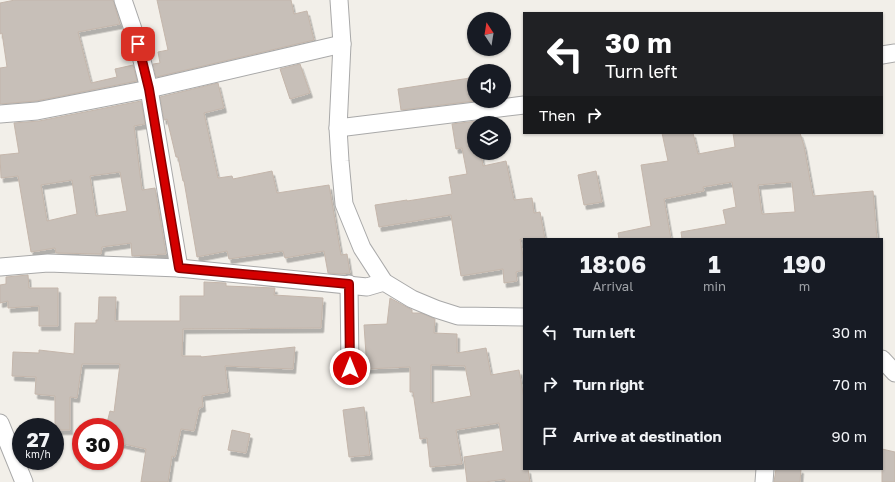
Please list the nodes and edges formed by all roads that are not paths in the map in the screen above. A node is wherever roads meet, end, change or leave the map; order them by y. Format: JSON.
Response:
{"nodes":[{"id":1,"x":123,"y":0,"type":"edge"},
{"id":2,"x":340,"y":0,"type":"edge"},
{"id":3,"x":342,"y":44,"type":"junction"},
{"id":4,"x":895,"y":53,"type":"edge"},
{"id":5,"x":883,"y":55,"type":"edge"},
{"id":6,"x":149,"y":89,"type":"junction"},
{"id":7,"x":523,"y":105,"type":"edge"},
{"id":8,"x":0,"y":114,"type":"edge"},
{"id":9,"x":349,"y":127,"type":"junction"},
{"id":10,"x":0,"y":266,"type":"edge"},
{"id":11,"x":179,"y":268,"type":"junction"},
{"id":12,"x":384,"y":282,"type":"junction"},
{"id":13,"x":349,"y":284,"type":"junction"},
{"id":14,"x":523,"y":317,"type":"edge"},
{"id":15,"x":883,"y":360,"type":"edge"},
{"id":16,"x":350,"y":368,"type":"dead end"},
{"id":17,"x":895,"y":373,"type":"edge"},
{"id":18,"x":0,"y":423,"type":"edge"},
{"id":19,"x":765,"y":470,"type":"edge"},
{"id":20,"x":24,"y":482,"type":"edge"},
{"id":21,"x":764,"y":482,"type":"edge"}],
"edges":[{"from":1,"to":6,"type":"street"},
{"from":2,"to":3,"type":"street"},
{"from":3,"to":6,"type":"street"},
{"from":3,"to":9,"type":"street"},
{"from":4,"to":5,"type":"street"},
{"from":6,"to":8,"type":"street"},
{"from":6,"to":11,"type":"street"},
{"from":7,"to":9,"type":"street"},
{"from":9,"to":12,"type":"street"},
{"from":10,"to":11,"type":"street"},
{"from":11,"to":13,"type":"street"},
{"from":12,"to":13,"type":"street"},
{"from":12,"to":14,"type":"street"},
{"from":13,"to":16,"type":"street"},
{"from":15,"to":17,"type":"street"},
{"from":18,"to":20,"type":"street"},
{"from":19,"to":21,"type":"street"}]}
